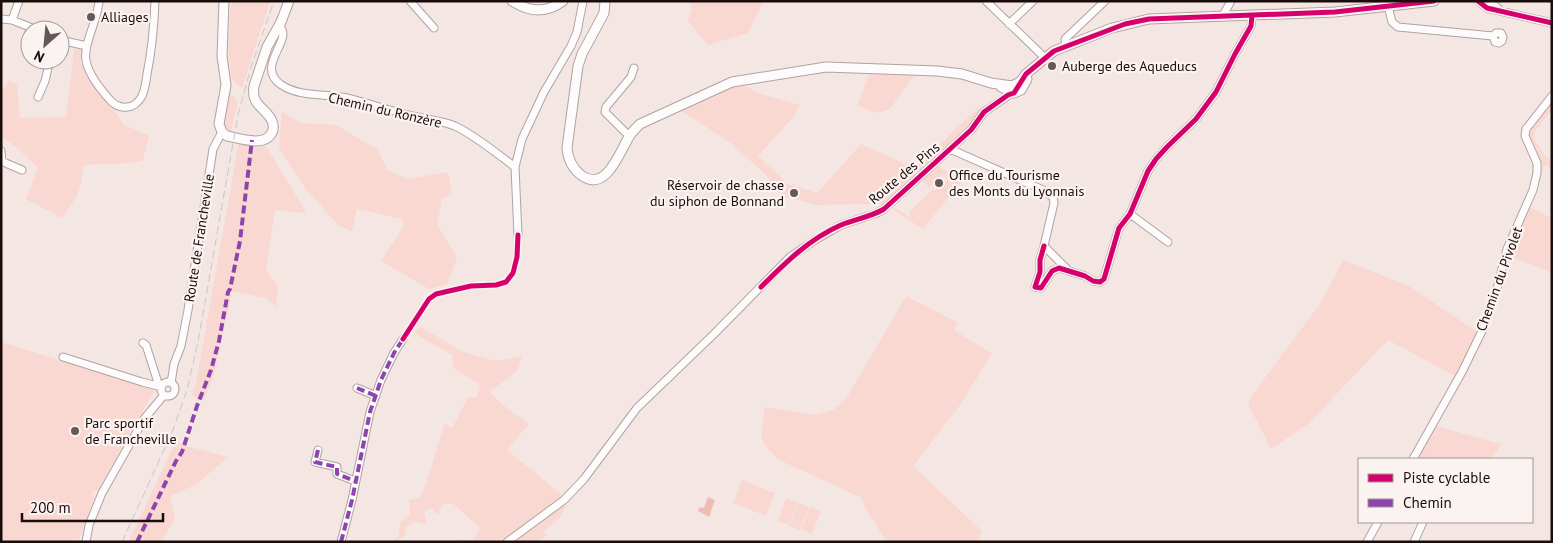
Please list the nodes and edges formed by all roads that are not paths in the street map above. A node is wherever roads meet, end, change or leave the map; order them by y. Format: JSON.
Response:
{"nodes":[{"id":1,"x":19,"y":1,"type":"edge"},
{"id":2,"x":99,"y":1,"type":"edge"},
{"id":3,"x":155,"y":1,"type":"edge"},
{"id":4,"x":224,"y":1,"type":"edge"},
{"id":5,"x":289,"y":1,"type":"edge"},
{"id":6,"x":410,"y":1,"type":"edge"},
{"id":7,"x":512,"y":1,"type":"edge"},
{"id":8,"x":563,"y":1,"type":"edge"},
{"id":9,"x":583,"y":1,"type":"edge"},
{"id":10,"x":605,"y":1,"type":"edge"},
{"id":11,"x":986,"y":1,"type":"edge"},
{"id":12,"x":1033,"y":1,"type":"edge"},
{"id":13,"x":1105,"y":1,"type":"edge"},
{"id":14,"x":1231,"y":1,"type":"edge"},
{"id":15,"x":1434,"y":1,"type":"edge"},
{"id":16,"x":1478,"y":1,"type":"edge"},
{"id":17,"x":1489,"y":1,"type":"edge"},
{"id":18,"x":1388,"y":6,"type":"junction"},
{"id":19,"x":1499,"y":10,"type":"junction"},
{"id":20,"x":1252,"y":16,"type":"junction"},
{"id":21,"x":1222,"y":17,"type":"junction"},
{"id":22,"x":1,"y":19,"type":"edge"},
{"id":23,"x":12,"y":20,"type":"junction"},
{"id":24,"x":20,"y":23,"type":"edge"},
{"id":25,"x":1552,"y":23,"type":"edge"},
{"id":26,"x":1009,"y":24,"type":"junction"},
{"id":27,"x":279,"y":26,"type":"junction"},
{"id":28,"x":434,"y":28,"type":"dead end"},
{"id":29,"x":1493,"y":36,"type":"dead end"},
{"id":30,"x":70,"y":42,"type":"edge"},
{"id":31,"x":88,"y":46,"type":"junction"},
{"id":32,"x":1066,"y":47,"type":"junction"},
{"id":33,"x":1043,"y":56,"type":"junction"},
{"id":34,"x":634,"y":68,"type":"dead end"},
{"id":35,"x":48,"y":70,"type":"edge"},
{"id":36,"x":1012,"y":92,"type":"junction"},
{"id":37,"x":1552,"y":96,"type":"edge"},
{"id":38,"x":38,"y":97,"type":"dead end"},
{"id":39,"x":222,"y":132,"type":"junction"},
{"id":40,"x":630,"y":135,"type":"junction"},
{"id":41,"x":950,"y":149,"type":"junction"},
{"id":42,"x":1,"y":151,"type":"edge"},
{"id":43,"x":2,"y":161,"type":"edge"},
{"id":44,"x":515,"y":167,"type":"junction"},
{"id":45,"x":22,"y":170,"type":"dead end"},
{"id":46,"x":1130,"y":214,"type":"junction"},
{"id":47,"x":518,"y":235,"type":"dead end"},
{"id":48,"x":1168,"y":242,"type":"dead end"},
{"id":49,"x":1044,"y":246,"type":"junction"},
{"id":50,"x":1067,"y":270,"type":"junction"},
{"id":51,"x":403,"y":339,"type":"dead end"},
{"id":52,"x":143,"y":343,"type":"dead end"},
{"id":53,"x":63,"y":357,"type":"dead end"},
{"id":54,"x":170,"y":383,"type":"junction"},
{"id":55,"x":160,"y":386,"type":"junction"},
{"id":56,"x":357,"y":388,"type":"dead end"},
{"id":57,"x":164,"y":395,"type":"junction"},
{"id":58,"x":376,"y":396,"type":"junction"},
{"id":59,"x":318,"y":450,"type":"dead end"},
{"id":60,"x":1414,"y":458,"type":"edge"},
{"id":61,"x":355,"y":481,"type":"junction"},
{"id":62,"x":1377,"y":523,"type":"edge"},
{"id":63,"x":1423,"y":523,"type":"edge"},
{"id":64,"x":86,"y":542,"type":"edge"},
{"id":65,"x":341,"y":542,"type":"edge"},
{"id":66,"x":507,"y":542,"type":"edge"},
{"id":67,"x":1367,"y":542,"type":"edge"},
{"id":68,"x":1414,"y":542,"type":"edge"}],
"edges":[{"from":1,"to":23,"type":"street"},
{"from":2,"to":31,"type":"street"},
{"from":3,"to":31,"type":"street"},
{"from":4,"to":39,"type":"main road"},
{"from":5,"to":27,"type":"main road"},
{"from":6,"to":28,"type":"street"},
{"from":7,"to":8,"type":"main road"},
{"from":9,"to":44,"type":"street"},
{"from":10,"to":40,"type":"main road"},
{"from":11,"to":26,"type":"street"},
{"from":12,"to":26,"type":"street"},
{"from":13,"to":32,"type":"street"},
{"from":14,"to":21,"type":"street"},
{"from":15,"to":18,"type":"main road"},
{"from":16,"to":19,"type":"street"},
{"from":17,"to":19,"type":"street"},
{"from":18,"to":20,"type":"main road"},
{"from":18,"to":29,"type":"street"},
{"from":19,"to":25,"type":"street"},
{"from":20,"to":21,"type":"main road"},
{"from":20,"to":46,"type":"street"},
{"from":21,"to":32,"type":"main road"},
{"from":22,"to":23,"type":"street"},
{"from":23,"to":24,"type":"street"},
{"from":26,"to":33,"type":"street"},
{"from":27,"to":39,"type":"main road"},
{"from":27,"to":44,"type":"street","name":"Chemin du Ronzère"},
{"from":30,"to":31,"type":"street"},
{"from":32,"to":33,"type":"main road"},
{"from":33,"to":36,"type":"main road"},
{"from":34,"to":40,"type":"street"},
{"from":35,"to":38,"type":"street"},
{"from":36,"to":40,"type":"main road"},
{"from":36,"to":41,"type":"street","name":"Route des Pins"},
{"from":37,"to":60,"type":"street","name":"Chemin du Pivolet"},
{"from":39,"to":54,"type":"street","name":"Route de Francheville"},
{"from":41,"to":49,"type":"street"},
{"from":41,"to":66,"type":"street","name":"Route des Pins"},
{"from":42,"to":43,"type":"street"},
{"from":43,"to":45,"type":"street"},
{"from":44,"to":47,"type":"street"},
{"from":46,"to":48,"type":"street"},
{"from":46,"to":50,"type":"street"},
{"from":49,"to":50,"type":"street"},
{"from":49,"to":50,"type":"street"},
{"from":51,"to":58,"type":"street"},
{"from":52,"to":55,"type":"street"},
{"from":53,"to":55,"type":"street"},
{"from":54,"to":55,"type":"street"},
{"from":54,"to":57,"type":"street"},
{"from":55,"to":57,"type":"street"},
{"from":56,"to":58,"type":"street"},
{"from":57,"to":64,"type":"street"},
{"from":58,"to":61,"type":"street"},
{"from":59,"to":61,"type":"street"},
{"from":61,"to":65,"type":"street"},
{"from":62,"to":67,"type":"street"},
{"from":63,"to":68,"type":"street"}]}
